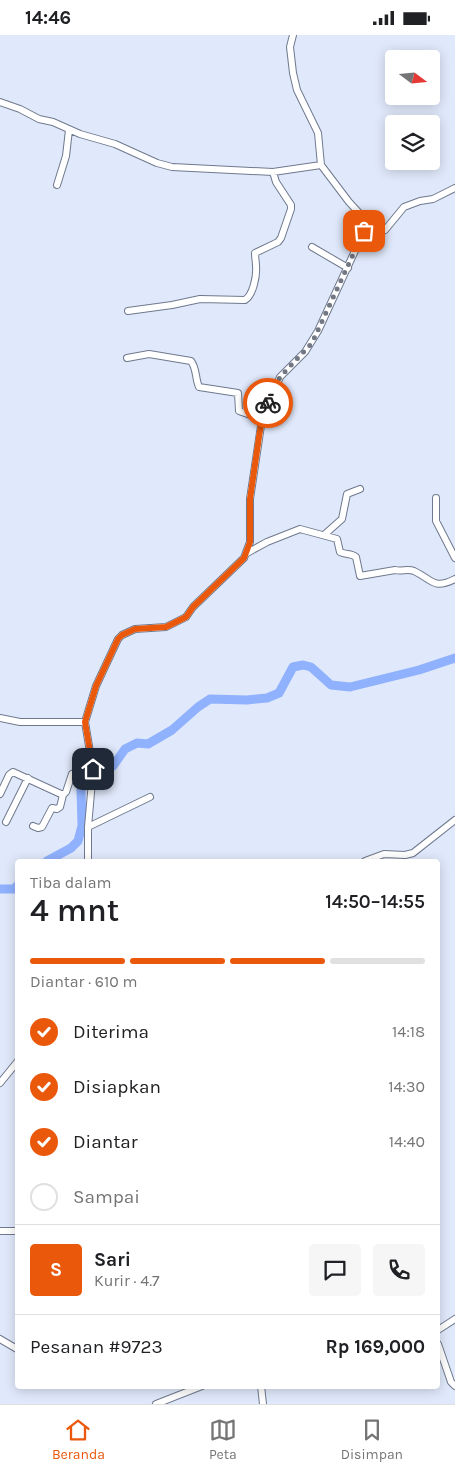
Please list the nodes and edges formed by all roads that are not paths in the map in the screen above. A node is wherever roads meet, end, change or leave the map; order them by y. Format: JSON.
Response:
{"nodes":[{"id":1,"x":293,"y":35,"type":"edge"},
{"id":2,"x":0,"y":101,"type":"edge"},
{"id":3,"x":69,"y":130,"type":"junction"},
{"id":4,"x":321,"y":165,"type":"junction"},
{"id":5,"x":273,"y":173,"type":"junction"},
{"id":6,"x":57,"y":185,"type":"dead end"},
{"id":7,"x":455,"y":188,"type":"edge"},
{"id":8,"x":366,"y":227,"type":"junction"},
{"id":9,"x":312,"y":247,"type":"dead end"},
{"id":10,"x":348,"y":268,"type":"junction"},
{"id":11,"x":128,"y":311,"type":"dead end"},
{"id":12,"x":127,"y":358,"type":"dead end"},
{"id":13,"x":262,"y":419,"type":"junction"},
{"id":14,"x":360,"y":489,"type":"dead end"},
{"id":15,"x":436,"y":498,"type":"dead end"},
{"id":16,"x":324,"y":535,"type":"junction"},
{"id":17,"x":247,"y":553,"type":"junction"},
{"id":18,"x":455,"y":558,"type":"edge"},
{"id":19,"x":455,"y":579,"type":"edge"},
{"id":20,"x":0,"y":719,"type":"edge"},
{"id":21,"x":85,"y":722,"type":"junction"},
{"id":22,"x":92,"y":767,"type":"junction"},
{"id":23,"x":28,"y":778,"type":"junction"},
{"id":24,"x":0,"y":794,"type":"edge"},
{"id":25,"x":63,"y":795,"type":"junction"},
{"id":26,"x":150,"y":797,"type":"dead end"},
{"id":27,"x":455,"y":820,"type":"edge"},
{"id":28,"x":6,"y":822,"type":"dead end"},
{"id":29,"x":33,"y":826,"type":"dead end"},
{"id":30,"x":88,"y":827,"type":"junction"},
{"id":31,"x":88,"y":859,"type":"edge"},
{"id":32,"x":370,"y":859,"type":"edge"},
{"id":33,"x":15,"y":1065,"type":"edge"},
{"id":34,"x":0,"y":1083,"type":"edge"},
{"id":35,"x":0,"y":1231,"type":"edge"},
{"id":36,"x":15,"y":1231,"type":"edge"},
{"id":37,"x":455,"y":1319,"type":"edge"},
{"id":38,"x":440,"y":1329,"type":"edge"},
{"id":39,"x":0,"y":1339,"type":"edge"},
{"id":40,"x":15,"y":1348,"type":"edge"},
{"id":41,"x":440,"y":1350,"type":"edge"},
{"id":42,"x":455,"y":1386,"type":"edge"},
{"id":43,"x":194,"y":1389,"type":"edge"},
{"id":44,"x":261,"y":1389,"type":"edge"},
{"id":45,"x":156,"y":1404,"type":"edge"},
{"id":46,"x":263,"y":1404,"type":"edge"}],
"edges":[{"from":1,"to":4,"type":"street"},
{"from":2,"to":3,"type":"street"},
{"from":3,"to":5,"type":"street"},
{"from":3,"to":6,"type":"street"},
{"from":4,"to":5,"type":"street"},
{"from":4,"to":8,"type":"street"},
{"from":5,"to":11,"type":"street"},
{"from":7,"to":8,"type":"street"},
{"from":8,"to":10,"type":"street"},
{"from":9,"to":10,"type":"street"},
{"from":10,"to":13,"type":"street"},
{"from":12,"to":13,"type":"street"},
{"from":13,"to":17,"type":"street"},
{"from":14,"to":16,"type":"street"},
{"from":15,"to":18,"type":"street"},
{"from":16,"to":17,"type":"street"},
{"from":16,"to":19,"type":"street"},
{"from":17,"to":21,"type":"street"},
{"from":20,"to":21,"type":"street"},
{"from":21,"to":22,"type":"street"},
{"from":22,"to":25,"type":"street"},
{"from":22,"to":30,"type":"street"},
{"from":23,"to":24,"type":"street"},
{"from":23,"to":25,"type":"street"},
{"from":23,"to":28,"type":"street"},
{"from":25,"to":29,"type":"street"},
{"from":26,"to":30,"type":"street"},
{"from":27,"to":32,"type":"street"},
{"from":30,"to":31,"type":"street"},
{"from":33,"to":34,"type":"street"},
{"from":35,"to":36,"type":"street"},
{"from":37,"to":38,"type":"street"},
{"from":39,"to":40,"type":"street"},
{"from":41,"to":42,"type":"street"},
{"from":43,"to":45,"type":"street"},
{"from":44,"to":46,"type":"street"}]}
